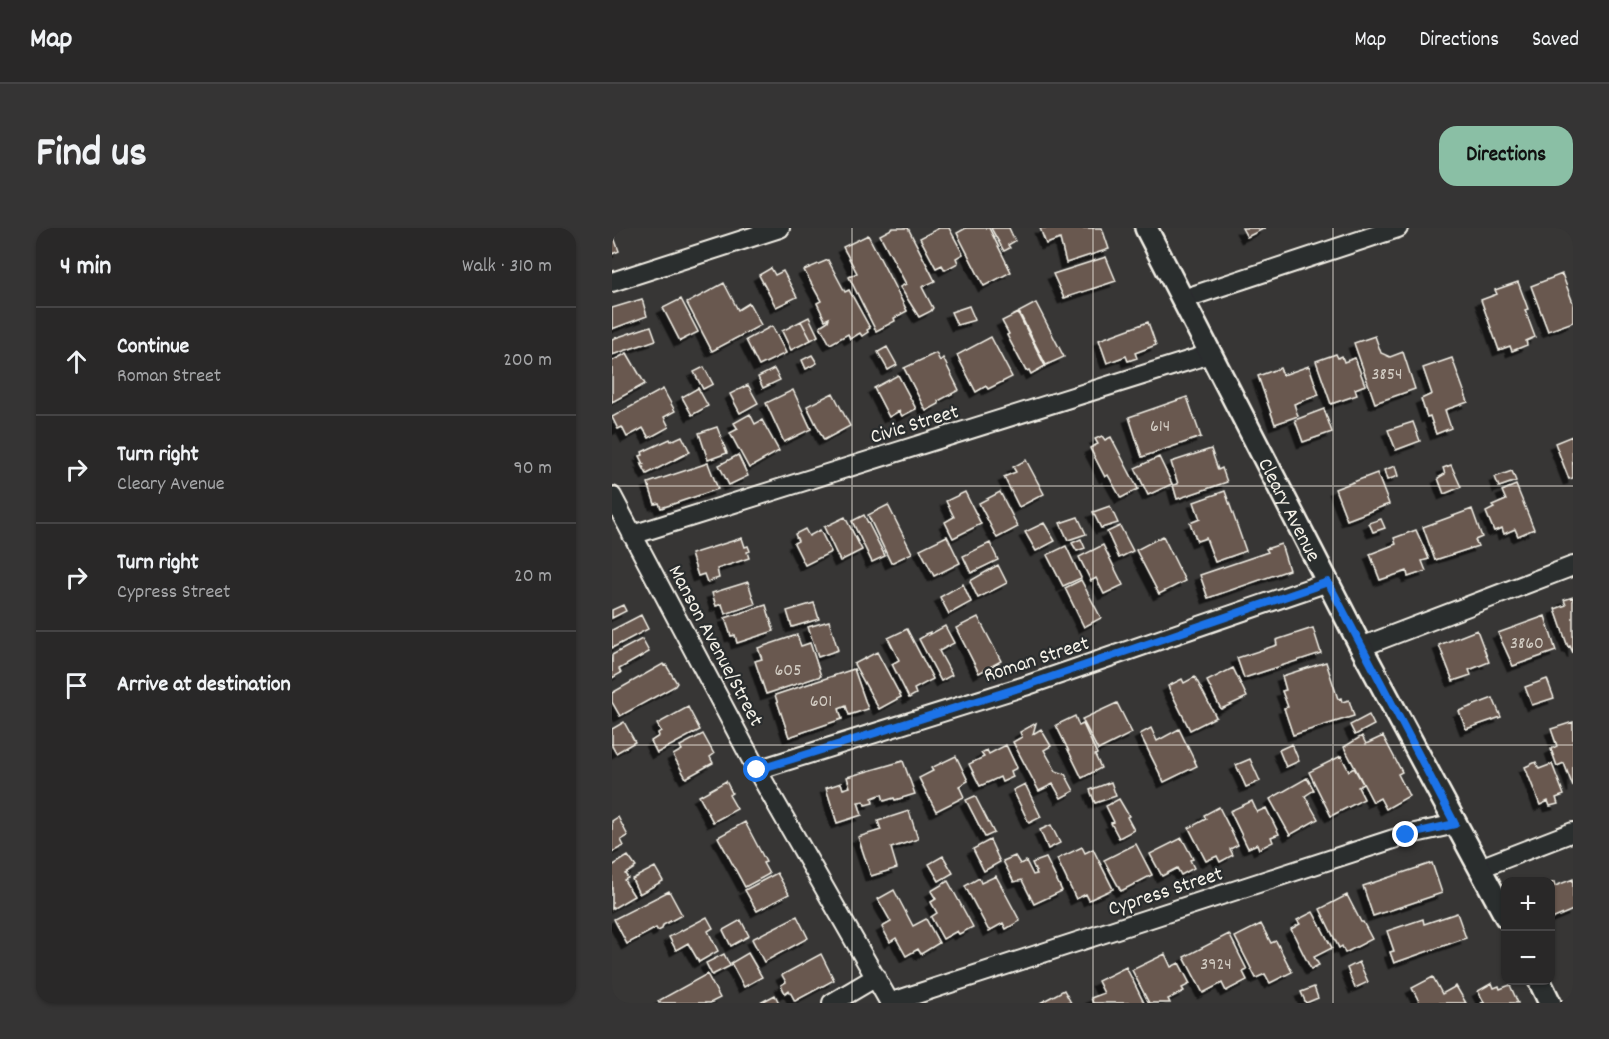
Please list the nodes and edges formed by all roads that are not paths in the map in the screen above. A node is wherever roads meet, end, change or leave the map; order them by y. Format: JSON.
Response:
{"nodes":[{"id":1,"x":780,"y":228,"type":"edge"},
{"id":2,"x":1146,"y":228,"type":"edge"},
{"id":3,"x":1398,"y":228,"type":"edge"},
{"id":4,"x":1370,"y":232,"type":"edge"},
{"id":5,"x":612,"y":282,"type":"edge"},
{"id":6,"x":1183,"y":299,"type":"junction"},
{"id":7,"x":1210,"y":354,"type":"junction"},
{"id":8,"x":612,"y":496,"type":"edge"},
{"id":9,"x":632,"y":535,"type":"junction"},
{"id":10,"x":1573,"y":566,"type":"edge"},
{"id":11,"x":1328,"y":582,"type":"junction"},
{"id":12,"x":1361,"y":647,"type":"junction"},
{"id":13,"x":757,"y":770,"type":"junction"},
{"id":14,"x":1455,"y":824,"type":"junction"},
{"id":15,"x":1573,"y":832,"type":"edge"},
{"id":16,"x":1480,"y":868,"type":"junction"},
{"id":17,"x":1501,"y":908,"type":"edge"},
{"id":18,"x":876,"y":977,"type":"junction"},
{"id":19,"x":1541,"y":985,"type":"edge"},
{"id":20,"x":832,"y":1003,"type":"edge"},
{"id":21,"x":889,"y":1003,"type":"edge"},
{"id":22,"x":1550,"y":1003,"type":"edge"}],
"edges":[{"from":1,"to":5,"type":"street"},
{"from":2,"to":6,"type":"street","name":"Cleary Avenue"},
{"from":3,"to":4,"type":"street"},
{"from":4,"to":6,"type":"street"},
{"from":6,"to":7,"type":"street","name":"Cleary Avenue"},
{"from":7,"to":9,"type":"street","name":"Civic Street"},
{"from":7,"to":11,"type":"street","name":"Cleary Avenue"},
{"from":8,"to":9,"type":"street","name":"Manson Avenue/Street"},
{"from":9,"to":13,"type":"street","name":"Manson Avenue/Street"},
{"from":10,"to":12,"type":"street"},
{"from":11,"to":12,"type":"street","name":"Cleary Avenue"},
{"from":11,"to":13,"type":"street","name":"Roman Street"},
{"from":12,"to":14,"type":"street","name":"Cleary Avenue"},
{"from":13,"to":18,"type":"street","name":"Manson Avenue/Street"},
{"from":14,"to":16,"type":"street","name":"Cleary Avenue"},
{"from":14,"to":21,"type":"street","name":"Cypress Street"},
{"from":15,"to":16,"type":"street"},
{"from":16,"to":17,"type":"street","name":"Cleary Avenue"},
{"from":18,"to":20,"type":"street"},
{"from":18,"to":21,"type":"street","name":"Manson Avenue/Street"},
{"from":19,"to":22,"type":"street"}]}
